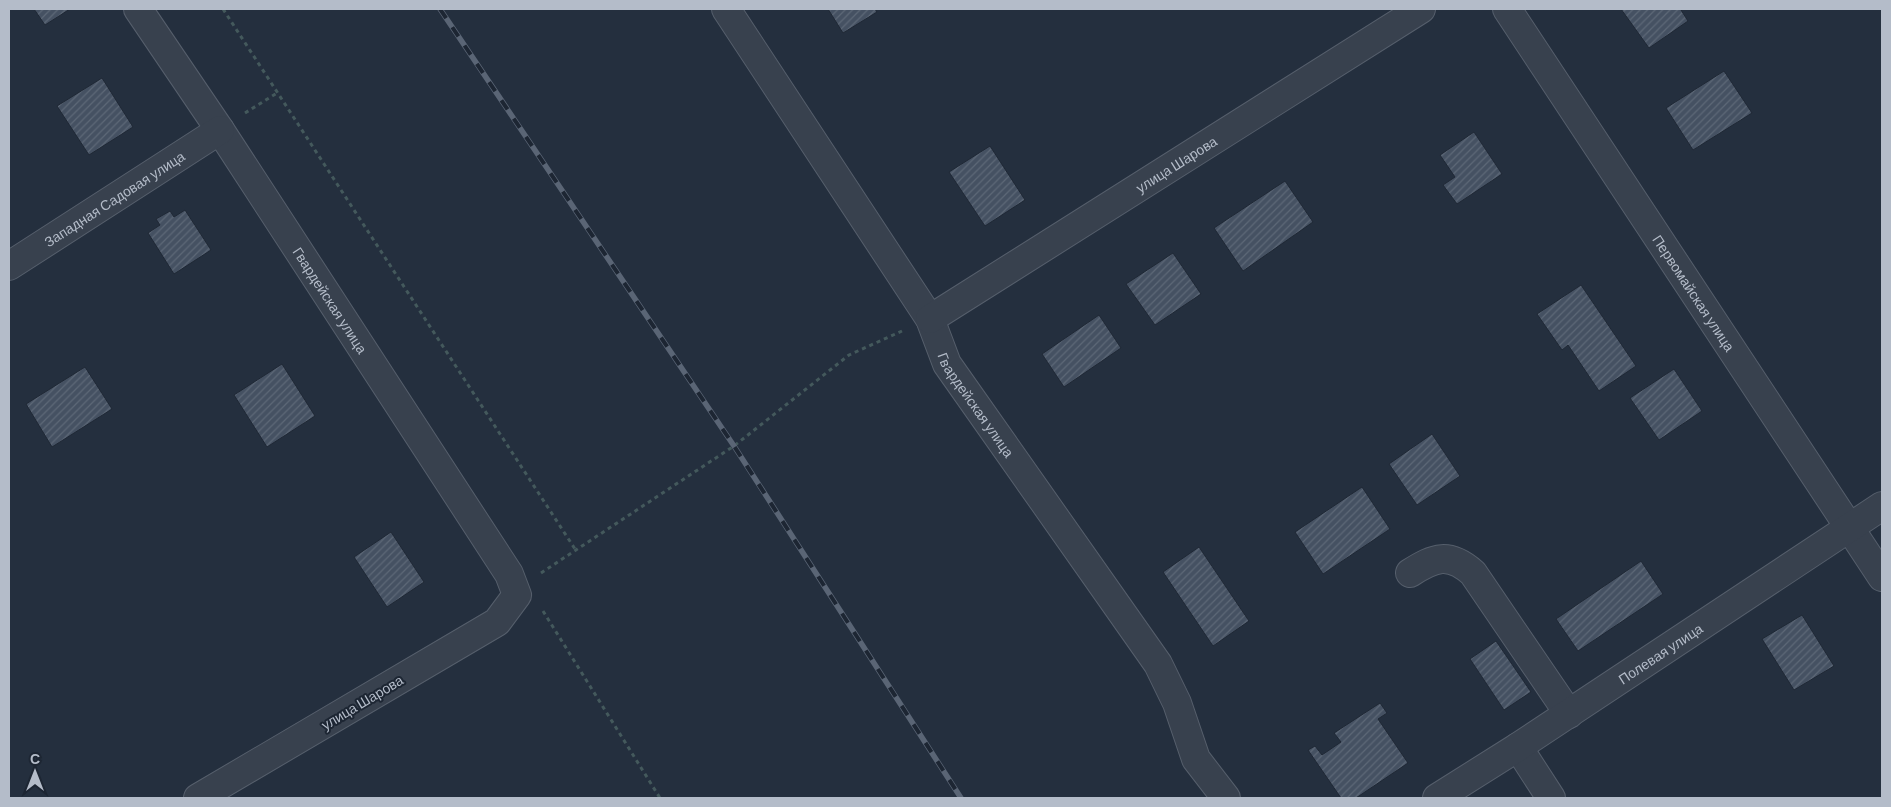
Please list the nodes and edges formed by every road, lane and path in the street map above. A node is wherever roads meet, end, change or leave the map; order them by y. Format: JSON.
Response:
{"nodes":[{"id":1,"x":138,"y":9,"type":"edge"},
{"id":2,"x":223,"y":9,"type":"edge"},
{"id":3,"x":726,"y":9,"type":"edge"},
{"id":4,"x":1421,"y":9,"type":"edge"},
{"id":5,"x":1507,"y":9,"type":"edge"},
{"id":6,"x":277,"y":93,"type":"junction"},
{"id":7,"x":220,"y":130,"type":"junction"},
{"id":8,"x":9,"y":266,"type":"edge"},
{"id":9,"x":930,"y":319,"type":"junction"},
{"id":10,"x":1882,"y":506,"type":"edge"},
{"id":11,"x":1850,"y":528,"type":"junction"},
{"id":12,"x":575,"y":549,"type":"junction"},
{"id":13,"x":1410,"y":573,"type":"dead end"},
{"id":14,"x":1882,"y":577,"type":"edge"},
{"id":15,"x":521,"y":589,"type":"junction"},
{"id":16,"x":1569,"y":714,"type":"junction"},
{"id":17,"x":1518,"y":747,"type":"junction"},
{"id":18,"x":198,"y":798,"type":"edge"},
{"id":19,"x":660,"y":798,"type":"edge"},
{"id":20,"x":1226,"y":798,"type":"edge"},
{"id":21,"x":1437,"y":798,"type":"edge"},
{"id":22,"x":1551,"y":798,"type":"edge"}],
"edges":[{"from":1,"to":7,"type":"street","name":"Гвардейская улица"},
{"from":2,"to":6,"type":"path"},
{"from":3,"to":9,"type":"street","name":"Гвардейская улица"},
{"from":4,"to":9,"type":"street","name":"улица Шарова"},
{"from":5,"to":11,"type":"street","name":"Первомайская улица"},
{"from":6,"to":7,"type":"path"},
{"from":6,"to":12,"type":"path"},
{"from":7,"to":8,"type":"street","name":"Западная Садовая улица"},
{"from":7,"to":15,"type":"street","name":"Гвардейская улица"},
{"from":9,"to":12,"type":"path"},
{"from":9,"to":20,"type":"street","name":"Гвардейская улица"},
{"from":10,"to":11,"type":"street","name":"Полевая улица"},
{"from":11,"to":14,"type":"street","name":"Первомайская улица"},
{"from":11,"to":16,"type":"street","name":"Полевая улица"},
{"from":12,"to":15,"type":"path"},
{"from":13,"to":16,"type":"street"},
{"from":15,"to":18,"type":"street","name":"улица Шарова"},
{"from":15,"to":19,"type":"path"},
{"from":16,"to":17,"type":"street","name":"Полевая улица"},
{"from":17,"to":21,"type":"street","name":"Полевая улица"},
{"from":17,"to":22,"type":"street"}]}
